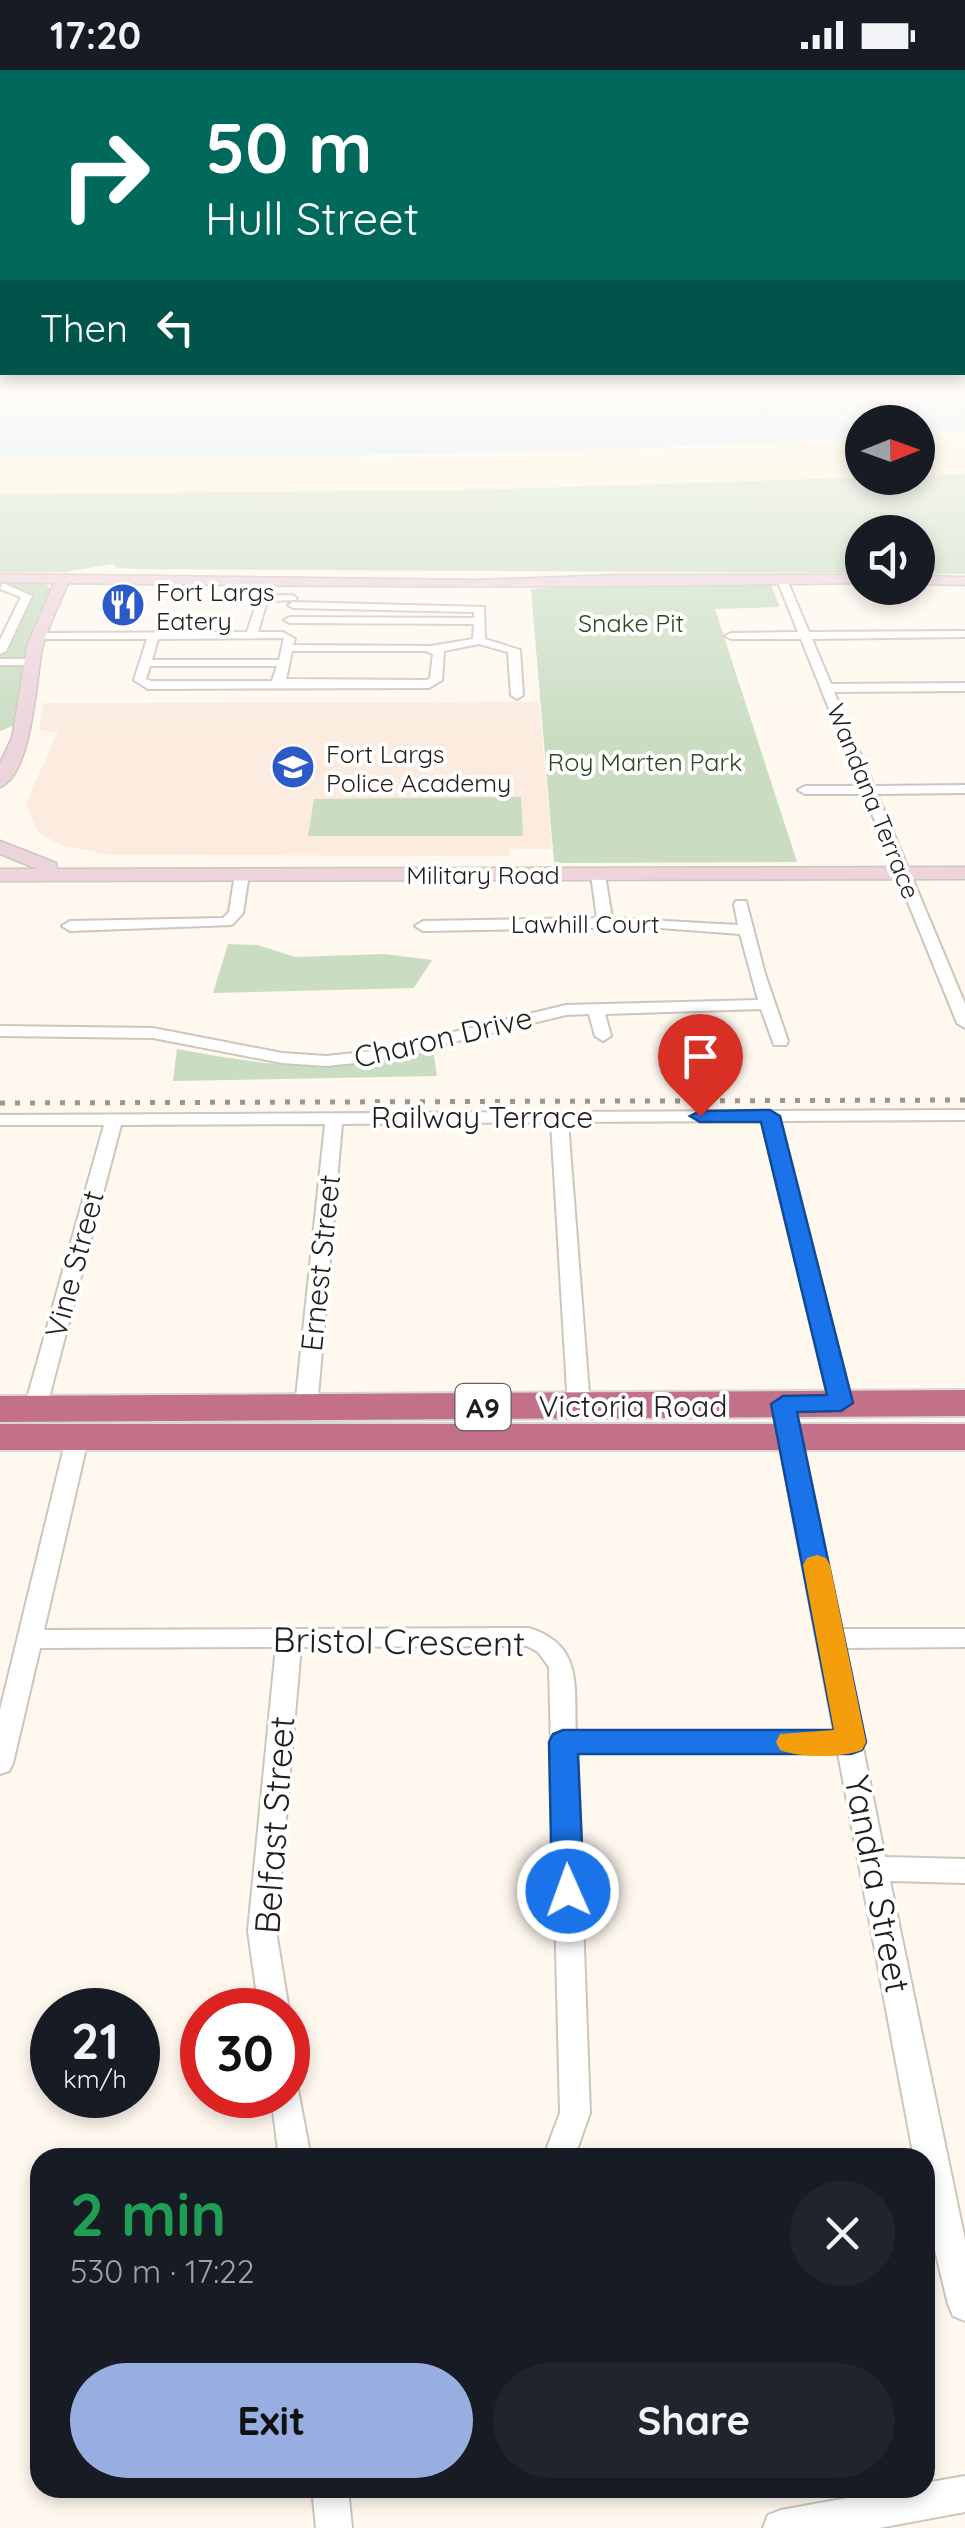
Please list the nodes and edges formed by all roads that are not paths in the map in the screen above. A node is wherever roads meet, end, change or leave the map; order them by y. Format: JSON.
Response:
{"nodes":[{"id":1,"x":782,"y":580,"type":"junction"},
{"id":2,"x":845,"y":580,"type":"edge"},
{"id":3,"x":935,"y":580,"type":"edge"},
{"id":4,"x":965,"y":581,"type":"edge"},
{"id":5,"x":2,"y":582,"type":"edge"},
{"id":6,"x":297,"y":582,"type":"junction"},
{"id":7,"x":61,"y":584,"type":"junction"},
{"id":8,"x":293,"y":602,"type":"junction"},
{"id":9,"x":290,"y":620,"type":"junction"},
{"id":10,"x":481,"y":620,"type":"junction"},
{"id":11,"x":965,"y":634,"type":"edge"},
{"id":12,"x":805,"y":635,"type":"junction"},
{"id":13,"x":39,"y":636,"type":"junction"},
{"id":14,"x":153,"y":636,"type":"junction"},
{"id":15,"x":251,"y":636,"type":"junction"},
{"id":16,"x":732,"y":636,"type":"dead end"},
{"id":17,"x":479,"y":641,"type":"junction"},
{"id":18,"x":285,"y":642,"type":"junction"},
{"id":19,"x":433,"y":649,"type":"junction"},
{"id":20,"x":0,"y":651,"type":"edge"},
{"id":21,"x":0,"y":662,"type":"edge"},
{"id":22,"x":34,"y":662,"type":"junction"},
{"id":23,"x":145,"y":663,"type":"junction"},
{"id":24,"x":284,"y":663,"type":"junction"},
{"id":25,"x":279,"y":682,"type":"junction"},
{"id":26,"x":965,"y":687,"type":"edge"},
{"id":27,"x":827,"y":688,"type":"junction"},
{"id":28,"x":517,"y":695,"type":"dead end"},
{"id":29,"x":0,"y":737,"type":"edge"},
{"id":30,"x":22,"y":738,"type":"junction"},
{"id":31,"x":2,"y":769,"type":"edge"},
{"id":32,"x":965,"y":789,"type":"edge"},
{"id":33,"x":805,"y":790,"type":"dead end"},
{"id":34,"x":869,"y":790,"type":"junction"},
{"id":35,"x":0,"y":846,"type":"edge"},
{"id":36,"x":965,"y":872,"type":"edge"},
{"id":37,"x":903,"y":873,"type":"junction"},
{"id":38,"x":242,"y":874,"type":"junction"},
{"id":39,"x":0,"y":875,"type":"edge"},
{"id":40,"x":80,"y":875,"type":"junction"},
{"id":41,"x":598,"y":875,"type":"junction"},
{"id":42,"x":741,"y":904,"type":"dead end"},
{"id":43,"x":605,"y":922,"type":"junction"},
{"id":44,"x":70,"y":926,"type":"dead end"},
{"id":45,"x":423,"y":926,"type":"dead end"},
{"id":46,"x":747,"y":930,"type":"junction"},
{"id":47,"x":769,"y":1004,"type":"junction"},
{"id":48,"x":595,"y":1007,"type":"junction"},
{"id":49,"x":965,"y":1023,"type":"edge"},
{"id":50,"x":0,"y":1031,"type":"edge"},
{"id":51,"x":602,"y":1036,"type":"dead end"},
{"id":52,"x":780,"y":1041,"type":"dead end"},
{"id":53,"x":965,"y":1115,"type":"edge"},
{"id":54,"x":770,"y":1116,"type":"junction"},
{"id":55,"x":559,"y":1117,"type":"junction"},
{"id":56,"x":334,"y":1118,"type":"junction"},
{"id":57,"x":114,"y":1119,"type":"junction"},
{"id":58,"x":0,"y":1120,"type":"edge"},
{"id":59,"x":965,"y":1402,"type":"edge"},
{"id":60,"x":841,"y":1403,"type":"junction"},
{"id":61,"x":306,"y":1407,"type":"junction"},
{"id":62,"x":578,"y":1407,"type":"junction"},
{"id":63,"x":166,"y":1408,"type":"junction"},
{"id":64,"x":17,"y":1409,"type":"edge"},
{"id":65,"x":786,"y":1420,"type":"junction"},
{"id":66,"x":78,"y":1436,"type":"junction"},
{"id":67,"x":217,"y":1436,"type":"junction"},
{"id":68,"x":0,"y":1437,"type":"edge"},
{"id":69,"x":965,"y":1437,"type":"edge"},
{"id":70,"x":965,"y":1638,"type":"edge"},
{"id":71,"x":31,"y":1639,"type":"junction"},
{"id":72,"x":289,"y":1639,"type":"junction"},
{"id":73,"x":832,"y":1639,"type":"junction"},
{"id":74,"x":563,"y":1742,"type":"junction"},
{"id":75,"x":851,"y":1742,"type":"junction"},
{"id":76,"x":0,"y":1763,"type":"edge"},
{"id":77,"x":875,"y":1869,"type":"junction"},
{"id":78,"x":965,"y":1871,"type":"edge"},
{"id":79,"x":271,"y":1988,"type":"edge"},
{"id":80,"x":289,"y":2118,"type":"edge"},
{"id":81,"x":294,"y":2148,"type":"edge"},
{"id":82,"x":562,"y":2148,"type":"edge"},
{"id":83,"x":928,"y":2148,"type":"edge"},
{"id":84,"x":935,"y":2184,"type":"edge"},
{"id":85,"x":965,"y":2304,"type":"edge"},
{"id":86,"x":965,"y":2494,"type":"edge"},
{"id":87,"x":331,"y":2498,"type":"edge"},
{"id":88,"x":334,"y":2528,"type":"edge"},
{"id":89,"x":780,"y":2528,"type":"edge"}],
"edges":[{"from":1,"to":2,"type":"main road"},
{"from":1,"to":6,"type":"main road"},
{"from":1,"to":12,"type":"street","name":"Wandana Terrace"},
{"from":3,"to":4,"type":"main road"},
{"from":5,"to":7,"type":"main road"},
{"from":5,"to":20,"type":"street"},
{"from":6,"to":7,"type":"main road"},
{"from":6,"to":8,"type":"street"},
{"from":7,"to":13,"type":"main road"},
{"from":8,"to":9,"type":"street"},
{"from":8,"to":10,"type":"street"},
{"from":8,"to":15,"type":"street"},
{"from":9,"to":10,"type":"street"},
{"from":9,"to":18,"type":"street"},
{"from":10,"to":17,"type":"street"},
{"from":11,"to":12,"type":"street"},
{"from":12,"to":16,"type":"street"},
{"from":12,"to":27,"type":"street","name":"Wandana Terrace"},
{"from":13,"to":14,"type":"street"},
{"from":13,"to":22,"type":"main road"},
{"from":14,"to":15,"type":"street"},
{"from":14,"to":23,"type":"street"},
{"from":15,"to":18,"type":"street"},
{"from":17,"to":19,"type":"street"},
{"from":17,"to":28,"type":"street"},
{"from":18,"to":19,"type":"street"},
{"from":18,"to":24,"type":"street"},
{"from":19,"to":25,"type":"street"},
{"from":21,"to":22,"type":"street"},
{"from":22,"to":30,"type":"main road"},
{"from":23,"to":24,"type":"street"},
{"from":23,"to":25,"type":"street"},
{"from":24,"to":25,"type":"street"},
{"from":26,"to":27,"type":"street"},
{"from":27,"to":34,"type":"street","name":"Wandana Terrace"},
{"from":29,"to":30,"type":"main road"},
{"from":30,"to":31,"type":"main road"},
{"from":32,"to":34,"type":"street"},
{"from":33,"to":34,"type":"street"},
{"from":34,"to":37,"type":"street","name":"Wandana Terrace"},
{"from":35,"to":40,"type":"main road"},
{"from":36,"to":37,"type":"main road","name":"Military Road"},
{"from":37,"to":41,"type":"main road","name":"Military Road"},
{"from":37,"to":49,"type":"street","name":"Wandana Terrace"},
{"from":38,"to":40,"type":"main road","name":"Military Road"},
{"from":38,"to":41,"type":"main road","name":"Military Road"},
{"from":38,"to":44,"type":"street"},
{"from":39,"to":40,"type":"main road","name":"Military Road"},
{"from":41,"to":43,"type":"street"},
{"from":42,"to":46,"type":"street"},
{"from":43,"to":45,"type":"street","name":"Lawhill Court"},
{"from":43,"to":46,"type":"street","name":"Lawhill Court"},
{"from":46,"to":47,"type":"street"},
{"from":47,"to":48,"type":"street","name":"Charon Drive"},
{"from":47,"to":52,"type":"street"},
{"from":48,"to":50,"type":"street","name":"Charon Drive"},
{"from":48,"to":51,"type":"street"},
{"from":53,"to":54,"type":"street","name":"Railway Terrace"},
{"from":54,"to":55,"type":"street","name":"Railway Terrace"},
{"from":54,"to":60,"type":"street"},
{"from":55,"to":56,"type":"street","name":"Railway Terrace"},
{"from":55,"to":62,"type":"street"},
{"from":56,"to":57,"type":"street","name":"Railway Terrace"},
{"from":56,"to":61,"type":"street","name":"Ernest Street"},
{"from":57,"to":58,"type":"street","name":"Railway Terrace"},
{"from":57,"to":64,"type":"street","name":"Vine Street"},
{"from":59,"to":60,"type":"highway","name":"Victoria Road","number":"A9"},
{"from":60,"to":65,"type":"highway","name":"Victoria Road","number":"A9"},
{"from":61,"to":62,"type":"highway","name":"Victoria Road","number":"A9"},
{"from":61,"to":63,"type":"highway","name":"Victoria Road","number":"A9"},
{"from":62,"to":65,"type":"highway","name":"Victoria Road","number":"A9"},
{"from":63,"to":64,"type":"highway","name":"Victoria Road","number":"A9"},
{"from":63,"to":67,"type":"highway"},
{"from":65,"to":67,"type":"highway","name":"Victoria Road","number":"A9"},
{"from":65,"to":69,"type":"highway","name":"Victoria Road","number":"A9"},
{"from":65,"to":73,"type":"street","name":"Yandra Street"},
{"from":66,"to":67,"type":"highway","name":"Victoria Road","number":"A9"},
{"from":66,"to":68,"type":"highway","name":"Victoria Road","number":"A9"},
{"from":66,"to":71,"type":"street"},
{"from":70,"to":73,"type":"street"},
{"from":71,"to":72,"type":"street","name":"Bristol Crescent"},
{"from":71,"to":76,"type":"street"},
{"from":72,"to":74,"type":"street","name":"Bristol Crescent"},
{"from":72,"to":79,"type":"street","name":"Belfast Street"},
{"from":73,"to":75,"type":"street","name":"Yandra Street"},
{"from":74,"to":75,"type":"street"},
{"from":74,"to":82,"type":"street","name":"Bristol Crescent"},
{"from":75,"to":77,"type":"street","name":"Yandra Street"},
{"from":77,"to":78,"type":"street"},
{"from":77,"to":83,"type":"street","name":"Yandra Street"},
{"from":80,"to":81,"type":"street"},
{"from":84,"to":85,"type":"street","name":"Yandra Street"},
{"from":86,"to":89,"type":"street"},
{"from":87,"to":88,"type":"street"}]}
